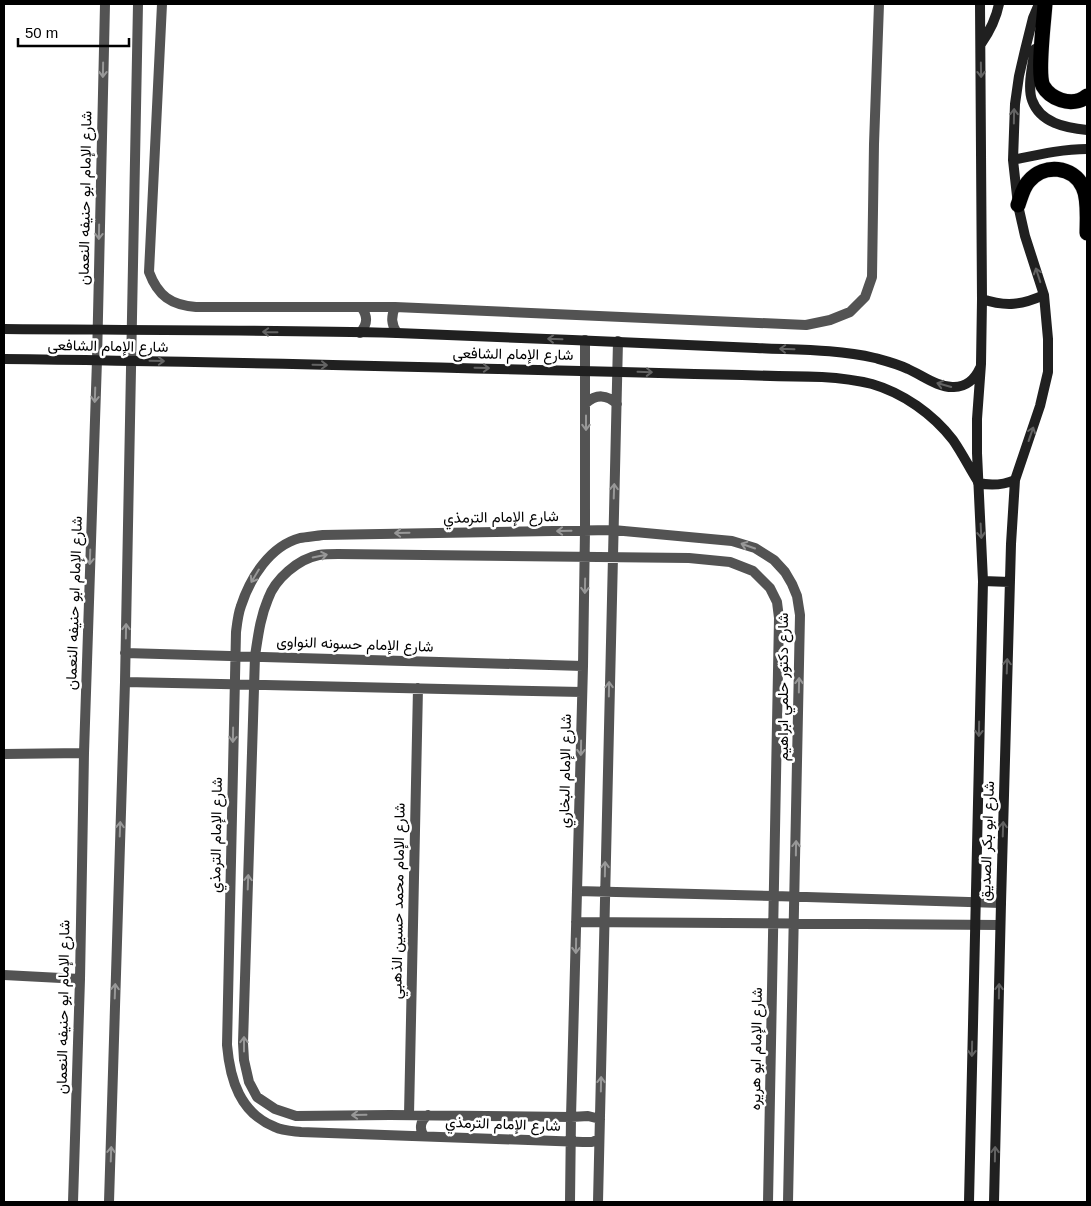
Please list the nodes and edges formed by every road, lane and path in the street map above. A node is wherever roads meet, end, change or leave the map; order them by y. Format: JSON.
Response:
{"nodes":[{"id":1,"x":105,"y":4,"type":"edge"},
{"id":2,"x":138,"y":4,"type":"edge"},
{"id":3,"x":162,"y":4,"type":"edge"},
{"id":4,"x":879,"y":4,"type":"edge"},
{"id":5,"x":980,"y":4,"type":"edge"},
{"id":6,"x":998,"y":4,"type":"edge"},
{"id":7,"x":1039,"y":4,"type":"edge"},
{"id":8,"x":1044,"y":4,"type":"edge"},
{"id":9,"x":980,"y":44,"type":"junction"},
{"id":10,"x":1087,"y":96,"type":"edge"},
{"id":11,"x":1087,"y":130,"type":"edge"},
{"id":12,"x":1087,"y":149,"type":"edge"},
{"id":13,"x":1013,"y":160,"type":"junction"},
{"id":14,"x":1018,"y":205,"type":"junction"},
{"id":15,"x":1087,"y":233,"type":"edge"},
{"id":16,"x":1044,"y":295,"type":"junction"},
{"id":17,"x":982,"y":300,"type":"junction"},
{"id":18,"x":361,"y":307,"type":"junction"},
{"id":19,"x":395,"y":307,"type":"junction"},
{"id":20,"x":4,"y":329,"type":"edge"},
{"id":21,"x":97,"y":330,"type":"junction"},
{"id":22,"x":132,"y":330,"type":"junction"},
{"id":23,"x":360,"y":333,"type":"junction"},
{"id":24,"x":397,"y":333,"type":"junction"},
{"id":25,"x":585,"y":340,"type":"junction"},
{"id":26,"x":618,"y":341,"type":"junction"},
{"id":27,"x":4,"y":359,"type":"edge"},
{"id":28,"x":96,"y":360,"type":"junction"},
{"id":29,"x":131,"y":361,"type":"junction"},
{"id":30,"x":981,"y":364,"type":"junction"},
{"id":31,"x":586,"y":371,"type":"junction"},
{"id":32,"x":617,"y":372,"type":"junction"},
{"id":33,"x":586,"y":403,"type":"junction"},
{"id":34,"x":617,"y":404,"type":"junction"},
{"id":35,"x":1015,"y":480,"type":"junction"},
{"id":36,"x":978,"y":483,"type":"junction"},
{"id":37,"x":586,"y":530,"type":"junction"},
{"id":38,"x":613,"y":530,"type":"junction"},
{"id":39,"x":585,"y":557,"type":"junction"},
{"id":40,"x":612,"y":557,"type":"junction"},
{"id":41,"x":983,"y":581,"type":"junction"},
{"id":42,"x":1010,"y":582,"type":"junction"},
{"id":43,"x":125,"y":653,"type":"junction"},
{"id":44,"x":235,"y":656,"type":"junction"},
{"id":45,"x":255,"y":656,"type":"junction"},
{"id":46,"x":583,"y":666,"type":"junction"},
{"id":47,"x":125,"y":682,"type":"junction"},
{"id":48,"x":234,"y":684,"type":"junction"},
{"id":49,"x":254,"y":685,"type":"junction"},
{"id":50,"x":418,"y":688,"type":"junction"},
{"id":51,"x":582,"y":692,"type":"junction"},
{"id":52,"x":84,"y":753,"type":"junction"},
{"id":53,"x":4,"y":754,"type":"edge"},
{"id":54,"x":577,"y":891,"type":"junction"},
{"id":55,"x":605,"y":892,"type":"junction"},
{"id":56,"x":774,"y":896,"type":"junction"},
{"id":57,"x":795,"y":897,"type":"junction"},
{"id":58,"x":975,"y":902,"type":"junction"},
{"id":59,"x":1001,"y":904,"type":"junction"},
{"id":60,"x":576,"y":922,"type":"junction"},
{"id":61,"x":604,"y":922,"type":"junction"},
{"id":62,"x":774,"y":924,"type":"junction"},
{"id":63,"x":794,"y":924,"type":"junction"},
{"id":64,"x":975,"y":925,"type":"junction"},
{"id":65,"x":1000,"y":926,"type":"junction"},
{"id":66,"x":4,"y":975,"type":"edge"},
{"id":67,"x":80,"y":979,"type":"junction"},
{"id":68,"x":390,"y":1115,"type":"junction"},
{"id":69,"x":409,"y":1115,"type":"junction"},
{"id":70,"x":428,"y":1115,"type":"junction"},
{"id":71,"x":571,"y":1117,"type":"junction"},
{"id":72,"x":600,"y":1119,"type":"junction"},
{"id":73,"x":388,"y":1135,"type":"junction"},
{"id":74,"x":424,"y":1136,"type":"junction"},
{"id":75,"x":599,"y":1139,"type":"junction"},
{"id":76,"x":571,"y":1142,"type":"junction"},
{"id":77,"x":73,"y":1202,"type":"edge"},
{"id":78,"x":109,"y":1202,"type":"edge"},
{"id":79,"x":570,"y":1202,"type":"edge"},
{"id":80,"x":598,"y":1202,"type":"edge"},
{"id":81,"x":768,"y":1202,"type":"edge"},
{"id":82,"x":788,"y":1202,"type":"edge"},
{"id":83,"x":969,"y":1202,"type":"edge"},
{"id":84,"x":994,"y":1202,"type":"edge"}],
"edges":[{"from":1,"to":21,"type":"street","name":"شارع الإمام ابو حنيفه النعمان","one_way":true},
{"from":2,"to":22,"type":"street"},
{"from":3,"to":18,"type":"street"},
{"from":4,"to":19,"type":"street"},
{"from":5,"to":9,"type":"street","name":"شارع ابو بكر الصديق"},
{"from":6,"to":9,"type":"street"},
{"from":13,"to":7,"type":"street","name":"شارع ابو بكر الصديق","one_way":true},
{"from":8,"to":10,"type":"highway"},
{"from":8,"to":11,"type":"street"},
{"from":9,"to":17,"type":"street","name":"شارع ابو بكر الصديق","one_way":true},
{"from":12,"to":13,"type":"street"},
{"from":13,"to":14,"type":"street","name":"شارع ابو بكر الصديق"},
{"from":14,"to":15,"type":"highway"},
{"from":16,"to":14,"type":"street","name":"شارع ابو بكر الصديق","one_way":true},
{"from":16,"to":17,"type":"street"},
{"from":35,"to":16,"type":"street","name":"شارع ابو بكر الصديق","one_way":true},
{"from":17,"to":30,"type":"street","name":"شارع ابو بكر الصديق"},
{"from":18,"to":19,"type":"street"},
{"from":18,"to":23,"type":"street"},
{"from":19,"to":24,"type":"street"},
{"from":20,"to":21,"type":"street","name":"شارع الإمام الشافعى"},
{"from":21,"to":22,"type":"street","name":"شارع الإمام الشافعى"},
{"from":21,"to":28,"type":"street","name":"شارع الإمام ابو حنيفه النعمان"},
{"from":23,"to":22,"type":"street","name":"شارع الإمام الشافعى","one_way":true},
{"from":22,"to":29,"type":"street"},
{"from":23,"to":24,"type":"street","name":"شارع الإمام الشافعى"},
{"from":25,"to":24,"type":"street","name":"شارع الإمام الشافعى","one_way":true},
{"from":25,"to":26,"type":"street","name":"شارع الإمام الشافعى"},
{"from":25,"to":31,"type":"street","name":"شارع الإمام البخاري"},
{"from":30,"to":26,"type":"street","name":"شارع الإمام الشافعى","one_way":true},
{"from":26,"to":32,"type":"street"},
{"from":27,"to":28,"type":"street","name":"شارع الإمام الشافعى"},
{"from":28,"to":29,"type":"street","name":"شارع الإمام الشافعى"},
{"from":28,"to":52,"type":"street","name":"شارع الإمام ابو حنيفه النعمان","one_way":true},
{"from":29,"to":31,"type":"street","name":"شارع الإمام الشافعى","one_way":true},
{"from":43,"to":29,"type":"street","one_way":true},
{"from":30,"to":36,"type":"street","name":"شارع ابو بكر الصديق"},
{"from":31,"to":32,"type":"street","name":"شارع الإمام الشافعى"},
{"from":31,"to":33,"type":"street","name":"شارع الإمام البخاري"},
{"from":32,"to":34,"type":"street"},
{"from":32,"to":36,"type":"street","name":"شارع الإمام الشافعى","one_way":true},
{"from":33,"to":34,"type":"street"},
{"from":33,"to":37,"type":"street","name":"شارع الإمام البخاري","one_way":true},
{"from":38,"to":34,"type":"street","one_way":true},
{"from":35,"to":36,"type":"street"},
{"from":35,"to":42,"type":"street","name":"شارع ابو بكر الصديق"},
{"from":36,"to":41,"type":"street","name":"شارع ابو بكر الصديق","one_way":true},
{"from":37,"to":38,"type":"street","name":"شارع الإمام الترمذي"},
{"from":37,"to":39,"type":"street","name":"شارع الإمام البخاري"},
{"from":37,"to":44,"type":"street","name":"شارع الإمام الترمذي","one_way":true},
{"from":38,"to":40,"type":"street"},
{"from":57,"to":38,"type":"street","name":"شارع دكتور حلمي ابراهيم","one_way":true},
{"from":39,"to":40,"type":"street","name":"شارع الإمام الترمذي"},
{"from":45,"to":39,"type":"street","name":"شارع الإمام الترمذي","one_way":true},
{"from":39,"to":46,"type":"street","name":"شارع الإمام البخاري","one_way":true},
{"from":55,"to":40,"type":"street","one_way":true},
{"from":40,"to":56,"type":"street","name":"شارع دكتور حلمي ابراهيم"},
{"from":41,"to":42,"type":"street"},
{"from":41,"to":58,"type":"street","name":"شارع ابو بكر الصديق","one_way":true},
{"from":59,"to":42,"type":"street","name":"شارع ابو بكر الصديق","one_way":true},
{"from":43,"to":44,"type":"street","name":"شارع الإمام حسونه النواوى"},
{"from":43,"to":47,"type":"street"},
{"from":44,"to":45,"type":"street","name":"شارع الإمام حسونه النواوى"},
{"from":44,"to":48,"type":"street","name":"شارع الإمام الترمذي"},
{"from":45,"to":46,"type":"street","name":"شارع الإمام حسونه النواوى"},
{"from":45,"to":49,"type":"street","name":"شارع الإمام الترمذي"},
{"from":46,"to":51,"type":"street","name":"شارع الإمام البخاري"},
{"from":47,"to":48,"type":"street"},
{"from":78,"to":47,"type":"street","one_way":true},
{"from":48,"to":49,"type":"street"},
{"from":48,"to":73,"type":"street","name":"شارع الإمام الترمذي","one_way":true},
{"from":49,"to":50,"type":"street"},
{"from":68,"to":49,"type":"street","name":"شارع الإمام الترمذي","one_way":true},
{"from":50,"to":51,"type":"street"},
{"from":50,"to":69,"type":"street","name":"شارع الإمام محمد حسين الذهبي"},
{"from":51,"to":54,"type":"street","name":"شارع الإمام البخاري","one_way":true},
{"from":52,"to":53,"type":"street"},
{"from":52,"to":67,"type":"street","name":"شارع الإمام ابو حنيفه النعمان"},
{"from":54,"to":55,"type":"street"},
{"from":54,"to":60,"type":"street","name":"شارع الإمام البخاري"},
{"from":55,"to":56,"type":"street"},
{"from":55,"to":61,"type":"street"},
{"from":56,"to":57,"type":"street"},
{"from":56,"to":62,"type":"street","name":"شارع الإمام ابو هريره"},
{"from":57,"to":58,"type":"street"},
{"from":57,"to":63,"type":"street"},
{"from":58,"to":59,"type":"street"},
{"from":58,"to":64,"type":"street","name":"شارع ابو بكر الصديق"},
{"from":59,"to":65,"type":"street","name":"شارع ابو بكر الصديق"},
{"from":60,"to":61,"type":"street"},
{"from":60,"to":71,"type":"street","name":"شارع الإمام البخاري","one_way":true},
{"from":61,"to":62,"type":"street"},
{"from":72,"to":61,"type":"street","one_way":true},
{"from":62,"to":63,"type":"street"},
{"from":62,"to":81,"type":"street","name":"شارع الإمام ابو هريره"},
{"from":63,"to":64,"type":"street"},
{"from":63,"to":82,"type":"street"},
{"from":64,"to":65,"type":"street"},
{"from":64,"to":83,"type":"street","name":"شارع ابو بكر الصديق","one_way":true},
{"from":84,"to":65,"type":"street","name":"شارع ابو بكر الصديق","one_way":true},
{"from":66,"to":67,"type":"street"},
{"from":67,"to":77,"type":"street","name":"شارع الإمام ابو حنيفه النعمان"},
{"from":68,"to":69,"type":"street","name":"شارع الإمام الترمذي"},
{"from":68,"to":73,"type":"street"},
{"from":69,"to":70,"type":"street","name":"شارع الإمام الترمذي"},
{"from":70,"to":71,"type":"street","name":"شارع الإمام الترمذي"},
{"from":70,"to":74,"type":"street"},
{"from":71,"to":72,"type":"street","name":"شارع الإمام الترمذي"},
{"from":71,"to":76,"type":"street","name":"شارع الإمام البخاري"},
{"from":72,"to":75,"type":"street"},
{"from":73,"to":74,"type":"street","name":"شارع الإمام الترمذي"},
{"from":74,"to":76,"type":"street","name":"شارع الإمام الترمذي"},
{"from":75,"to":76,"type":"street","name":"شارع الإمام الترمذي"},
{"from":75,"to":80,"type":"street"},
{"from":76,"to":79,"type":"street","name":"شارع الإمام البخاري"}]}
